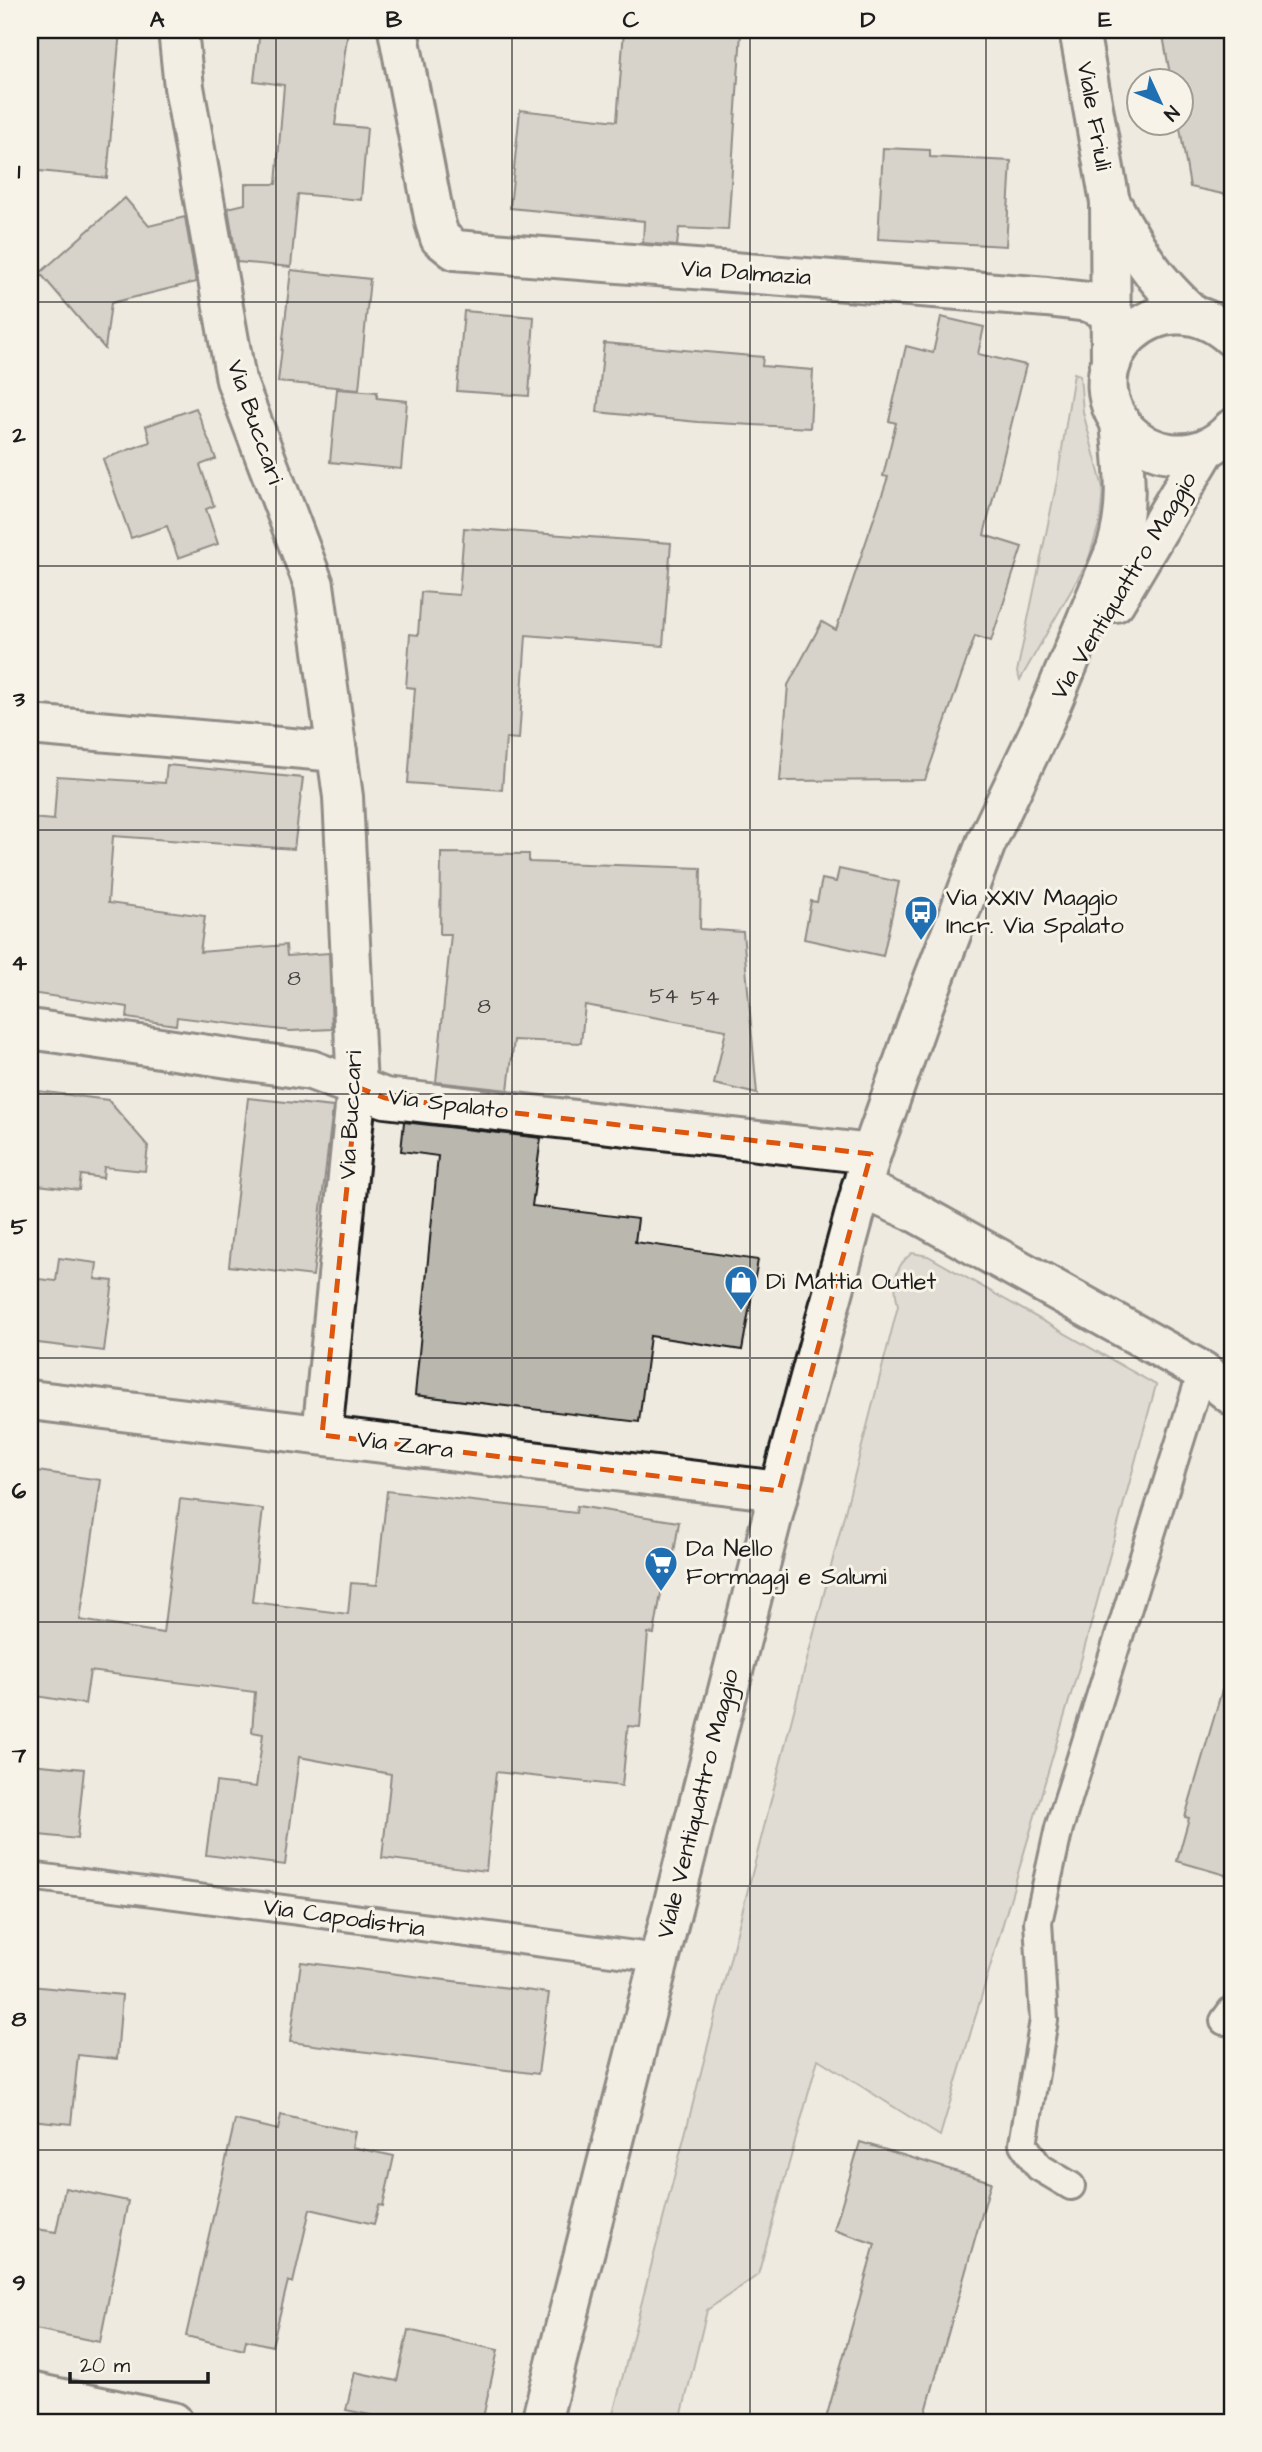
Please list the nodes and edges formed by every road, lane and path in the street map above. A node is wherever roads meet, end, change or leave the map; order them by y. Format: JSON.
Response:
{"nodes":[{"id":1,"x":178,"y":30,"type":"edge"},
{"id":2,"x":398,"y":30,"type":"edge"},
{"id":3,"x":1079,"y":30,"type":"edge"},
{"id":4,"x":1129,"y":270,"type":"junction"},
{"id":5,"x":1073,"y":300,"type":"junction"},
{"id":6,"x":1113,"y":312,"type":"junction"},
{"id":7,"x":1218,"y":323,"type":"edge"},
{"id":8,"x":1111,"y":364,"type":"junction"},
{"id":9,"x":1120,"y":422,"type":"junction"},
{"id":10,"x":1219,"y":439,"type":"edge"},
{"id":11,"x":1043,"y":724,"type":"junction"},
{"id":12,"x":30,"y":725,"type":"edge"},
{"id":13,"x":337,"y":752,"type":"junction"},
{"id":14,"x":30,"y":1029,"type":"edge"},
{"id":15,"x":357,"y":1087,"type":"junction"},
{"id":16,"x":866,"y":1171,"type":"junction"},
{"id":17,"x":1217,"y":1377,"type":"edge"},
{"id":18,"x":1232,"y":1395,"type":"edge"},
{"id":19,"x":30,"y":1400,"type":"edge"},
{"id":20,"x":322,"y":1435,"type":"junction"},
{"id":21,"x":779,"y":1491,"type":"junction"},
{"id":22,"x":30,"y":1876,"type":"edge"},
{"id":23,"x":658,"y":1958,"type":"junction"},
{"id":24,"x":1071,"y":2186,"type":"dead end"},
{"id":25,"x":30,"y":2392,"type":"edge"},
{"id":26,"x":173,"y":2422,"type":"edge"},
{"id":27,"x":541,"y":2422,"type":"edge"}],
"edges":[{"from":1,"to":13,"type":"street","name":"Via Buccari"},
{"from":2,"to":5,"type":"street","name":"Via Dalmazia"},
{"from":3,"to":4,"type":"street","name":"Viale Friuli"},
{"from":4,"to":5,"type":"street"},
{"from":4,"to":6,"type":"street","name":"Viale Friuli"},
{"from":4,"to":7,"type":"street"},
{"from":5,"to":6,"type":"street","name":"Via Dalmazia"},
{"from":6,"to":8,"type":"street","name":"Viale Friuli"},
{"from":7,"to":8,"type":"street"},
{"from":8,"to":9,"type":"street","name":"Via Ventiquattro Maggio"},
{"from":9,"to":10,"type":"street"},
{"from":9,"to":11,"type":"street","name":"Via Ventiquattro Maggio"},
{"from":10,"to":11,"type":"street","name":"Via Ventiquattro Maggio"},
{"from":11,"to":16,"type":"street","name":"Via Ventiquattro Maggio"},
{"from":12,"to":13,"type":"street"},
{"from":13,"to":15,"type":"street","name":"Via Buccari"},
{"from":14,"to":15,"type":"street","name":"Via Spalato"},
{"from":15,"to":16,"type":"street","name":"Via Spalato"},
{"from":15,"to":20,"type":"street","name":"Via Buccari"},
{"from":16,"to":17,"type":"street","name":"Via Spalato"},
{"from":16,"to":21,"type":"street","name":"Viale Ventiquattro Maggio"},
{"from":17,"to":18,"type":"street","name":"Via Spalato"},
{"from":17,"to":24,"type":"lane"},
{"from":19,"to":20,"type":"street","name":"Via Zara"},
{"from":20,"to":21,"type":"street","name":"Via Zara"},
{"from":21,"to":23,"type":"street","name":"Viale Ventiquattro Maggio"},
{"from":22,"to":23,"type":"lane","name":"Via Capodistria"},
{"from":23,"to":27,"type":"street","name":"Viale Ventiquattro Maggio"},
{"from":25,"to":26,"type":"street"}]}
